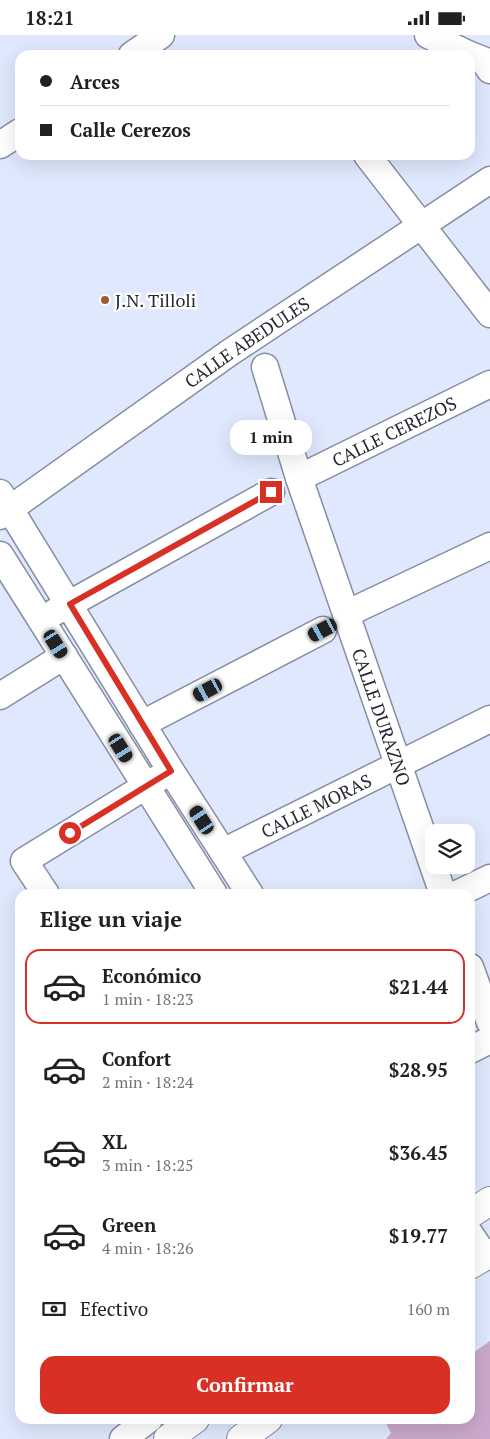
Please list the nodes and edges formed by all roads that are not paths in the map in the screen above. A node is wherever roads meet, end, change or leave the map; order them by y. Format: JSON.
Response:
{"nodes":[{"id":1,"x":428,"y":35,"type":"edge"},
{"id":2,"x":460,"y":50,"type":"edge"},
{"id":3,"x":475,"y":57,"type":"edge"},
{"id":4,"x":490,"y":70,"type":"edge"},
{"id":5,"x":15,"y":134,"type":"edge"},
{"id":6,"x":0,"y":145,"type":"edge"},
{"id":7,"x":371,"y":160,"type":"edge"},
{"id":8,"x":490,"y":180,"type":"edge"},
{"id":9,"x":423,"y":226,"type":"junction"},
{"id":10,"x":490,"y":314,"type":"edge"},
{"id":11,"x":265,"y":367,"type":"dead end"},
{"id":12,"x":490,"y":384,"type":"edge"},
{"id":13,"x":299,"y":478,"type":"junction"},
{"id":14,"x":271,"y":492,"type":"dead end"},
{"id":15,"x":3,"y":506,"type":"edge"},
{"id":16,"x":490,"y":546,"type":"edge"},
{"id":17,"x":0,"y":555,"type":"edge"},
{"id":18,"x":70,"y":604,"type":"junction"},
{"id":19,"x":346,"y":614,"type":"junction"},
{"id":20,"x":41,"y":620,"type":"junction"},
{"id":21,"x":323,"y":630,"type":"dead end"},
{"id":22,"x":64,"y":656,"type":"junction"},
{"id":23,"x":0,"y":696,"type":"edge"},
{"id":24,"x":490,"y":719,"type":"edge"},
{"id":25,"x":142,"y":724,"type":"junction"},
{"id":26,"x":397,"y":764,"type":"junction"},
{"id":27,"x":171,"y":771,"type":"junction"},
{"id":28,"x":145,"y":787,"type":"junction"},
{"id":29,"x":223,"y":852,"type":"junction"},
{"id":30,"x":490,"y":878,"type":"edge"},
{"id":31,"x":43,"y":889,"type":"edge"},
{"id":32,"x":211,"y":889,"type":"edge"},
{"id":33,"x":247,"y":889,"type":"edge"},
{"id":34,"x":441,"y":889,"type":"edge"},
{"id":35,"x":467,"y":889,"type":"edge"},
{"id":36,"x":475,"y":981,"type":"edge"},
{"id":37,"x":490,"y":1022,"type":"edge"},
{"id":38,"x":490,"y":1040,"type":"edge"},
{"id":39,"x":475,"y":1048,"type":"edge"},
{"id":40,"x":490,"y":1201,"type":"edge"},
{"id":41,"x":475,"y":1211,"type":"edge"},
{"id":42,"x":475,"y":1244,"type":"edge"},
{"id":43,"x":482,"y":1258,"type":"edge"},
{"id":44,"x":142,"y":1424,"type":"edge"},
{"id":45,"x":188,"y":1424,"type":"edge"},
{"id":46,"x":212,"y":1424,"type":"edge"},
{"id":47,"x":261,"y":1424,"type":"edge"},
{"id":48,"x":271,"y":1424,"type":"edge"},
{"id":49,"x":123,"y":1439,"type":"edge"},
{"id":50,"x":168,"y":1439,"type":"edge"},
{"id":51,"x":193,"y":1439,"type":"edge"},
{"id":52,"x":240,"y":1439,"type":"edge"},
{"id":53,"x":263,"y":1439,"type":"edge"}],
"edges":[{"from":1,"to":2,"type":"street"},
{"from":3,"to":4,"type":"street"},
{"from":5,"to":6,"type":"street"},
{"from":7,"to":9,"type":"street"},
{"from":8,"to":9,"type":"street","name":"CALLE ABEDULES"},
{"from":9,"to":10,"type":"street"},
{"from":9,"to":15,"type":"street","name":"CALLE ABEDULES"},
{"from":11,"to":13,"type":"street","name":"CALLE DURAZNO"},
{"from":12,"to":13,"type":"street","name":"CALLE CEREZOS"},
{"from":13,"to":19,"type":"street","name":"CALLE DURAZNO"},
{"from":14,"to":18,"type":"street"},
{"from":15,"to":18,"type":"street"},
{"from":16,"to":19,"type":"street"},
{"from":17,"to":20,"type":"street"},
{"from":18,"to":20,"type":"street"},
{"from":18,"to":25,"type":"street"},
{"from":19,"to":26,"type":"street","name":"CALLE DURAZNO"},
{"from":20,"to":22,"type":"street"},
{"from":21,"to":25,"type":"street"},
{"from":22,"to":23,"type":"street"},
{"from":22,"to":28,"type":"street"},
{"from":24,"to":26,"type":"street","name":"CALLE MORAS"},
{"from":25,"to":27,"type":"street"},
{"from":26,"to":29,"type":"street","name":"CALLE MORAS"},
{"from":26,"to":34,"type":"street","name":"CALLE DURAZNO"},
{"from":27,"to":28,"type":"street"},
{"from":27,"to":29,"type":"street"},
{"from":28,"to":31,"type":"street"},
{"from":28,"to":32,"type":"street"},
{"from":29,"to":33,"type":"street"},
{"from":30,"to":35,"type":"street"},
{"from":36,"to":37,"type":"street"},
{"from":38,"to":39,"type":"street"},
{"from":40,"to":41,"type":"main road"},
{"from":42,"to":43,"type":"street"},
{"from":44,"to":49,"type":"street"},
{"from":45,"to":50,"type":"main road"},
{"from":46,"to":51,"type":"main road"},
{"from":47,"to":52,"type":"main road"},
{"from":48,"to":53,"type":"main road"}]}
